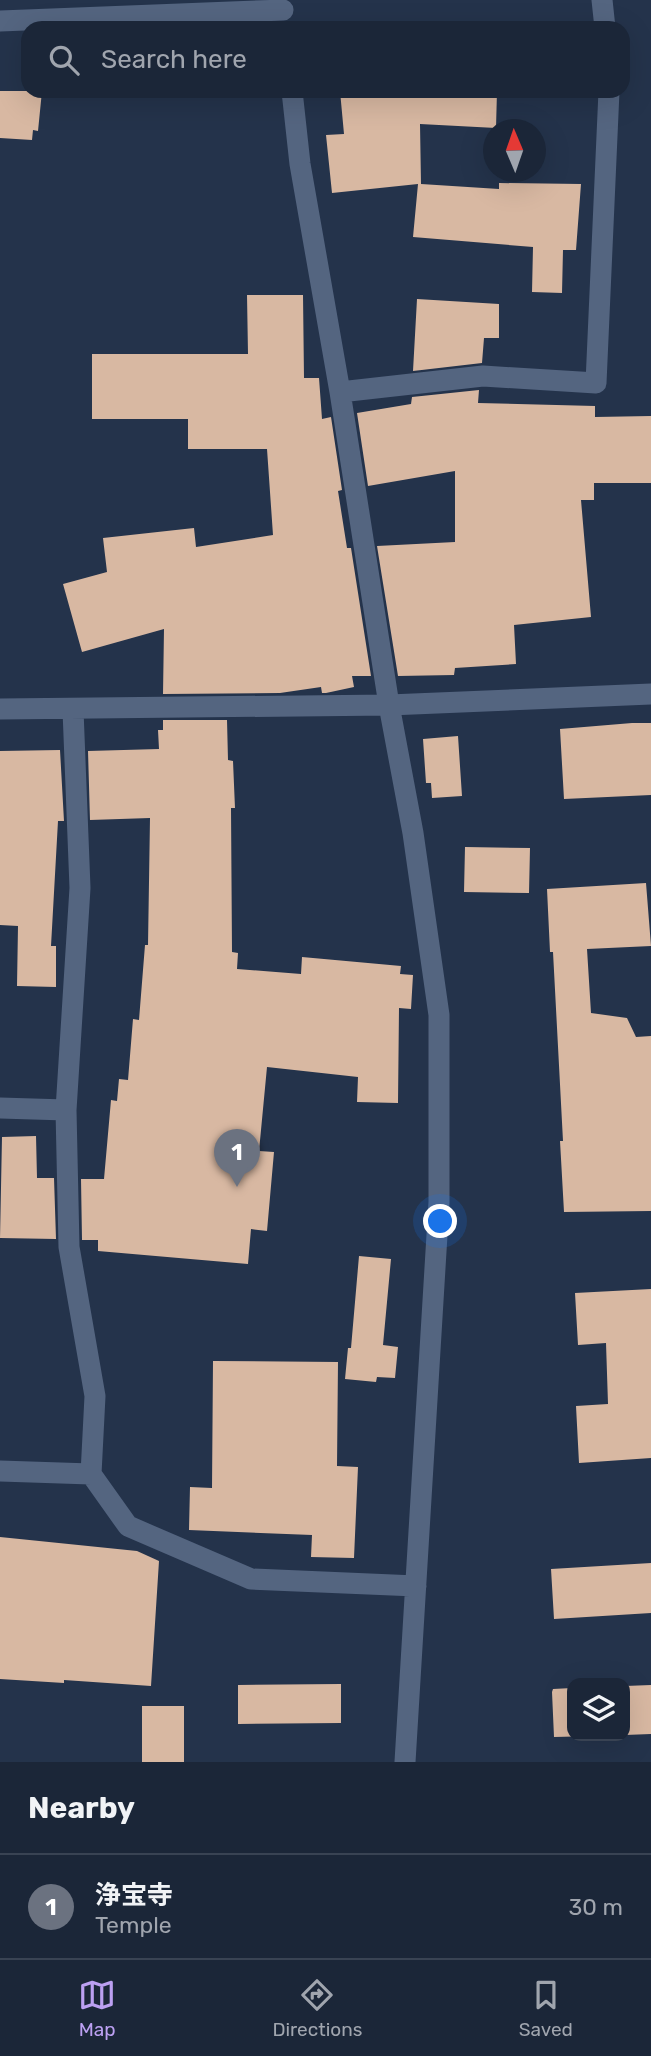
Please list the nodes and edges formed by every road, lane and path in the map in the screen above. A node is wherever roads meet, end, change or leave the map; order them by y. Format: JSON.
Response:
{"nodes":[{"id":1,"x":602,"y":0,"type":"edge"},
{"id":2,"x":283,"y":13,"type":"edge"},
{"id":3,"x":0,"y":21,"type":"edge"},
{"id":4,"x":604,"y":21,"type":"edge"},
{"id":5,"x":293,"y":98,"type":"edge"},
{"id":6,"x":609,"y":98,"type":"edge"},
{"id":7,"x":340,"y":392,"type":"junction"},
{"id":8,"x":651,"y":694,"type":"edge"},
{"id":9,"x":389,"y":705,"type":"junction"},
{"id":10,"x":0,"y":709,"type":"edge"},
{"id":11,"x":73,"y":710,"type":"junction"},
{"id":12,"x":0,"y":1108,"type":"edge"},
{"id":13,"x":66,"y":1110,"type":"junction"},
{"id":14,"x":0,"y":1471,"type":"edge"},
{"id":15,"x":91,"y":1474,"type":"junction"},
{"id":16,"x":416,"y":1586,"type":"junction"},
{"id":17,"x":405,"y":1762,"type":"edge"}],
"edges":[{"from":1,"to":4,"type":"street"},
{"from":2,"to":3,"type":"street"},
{"from":5,"to":7,"type":"street"},
{"from":6,"to":7,"type":"street"},
{"from":7,"to":9,"type":"street"},
{"from":8,"to":9,"type":"street"},
{"from":9,"to":11,"type":"street"},
{"from":9,"to":16,"type":"street"},
{"from":10,"to":11,"type":"street"},
{"from":11,"to":13,"type":"street"},
{"from":12,"to":13,"type":"street"},
{"from":13,"to":15,"type":"street"},
{"from":14,"to":15,"type":"street"},
{"from":15,"to":16,"type":"street"},
{"from":16,"to":17,"type":"street"}]}
